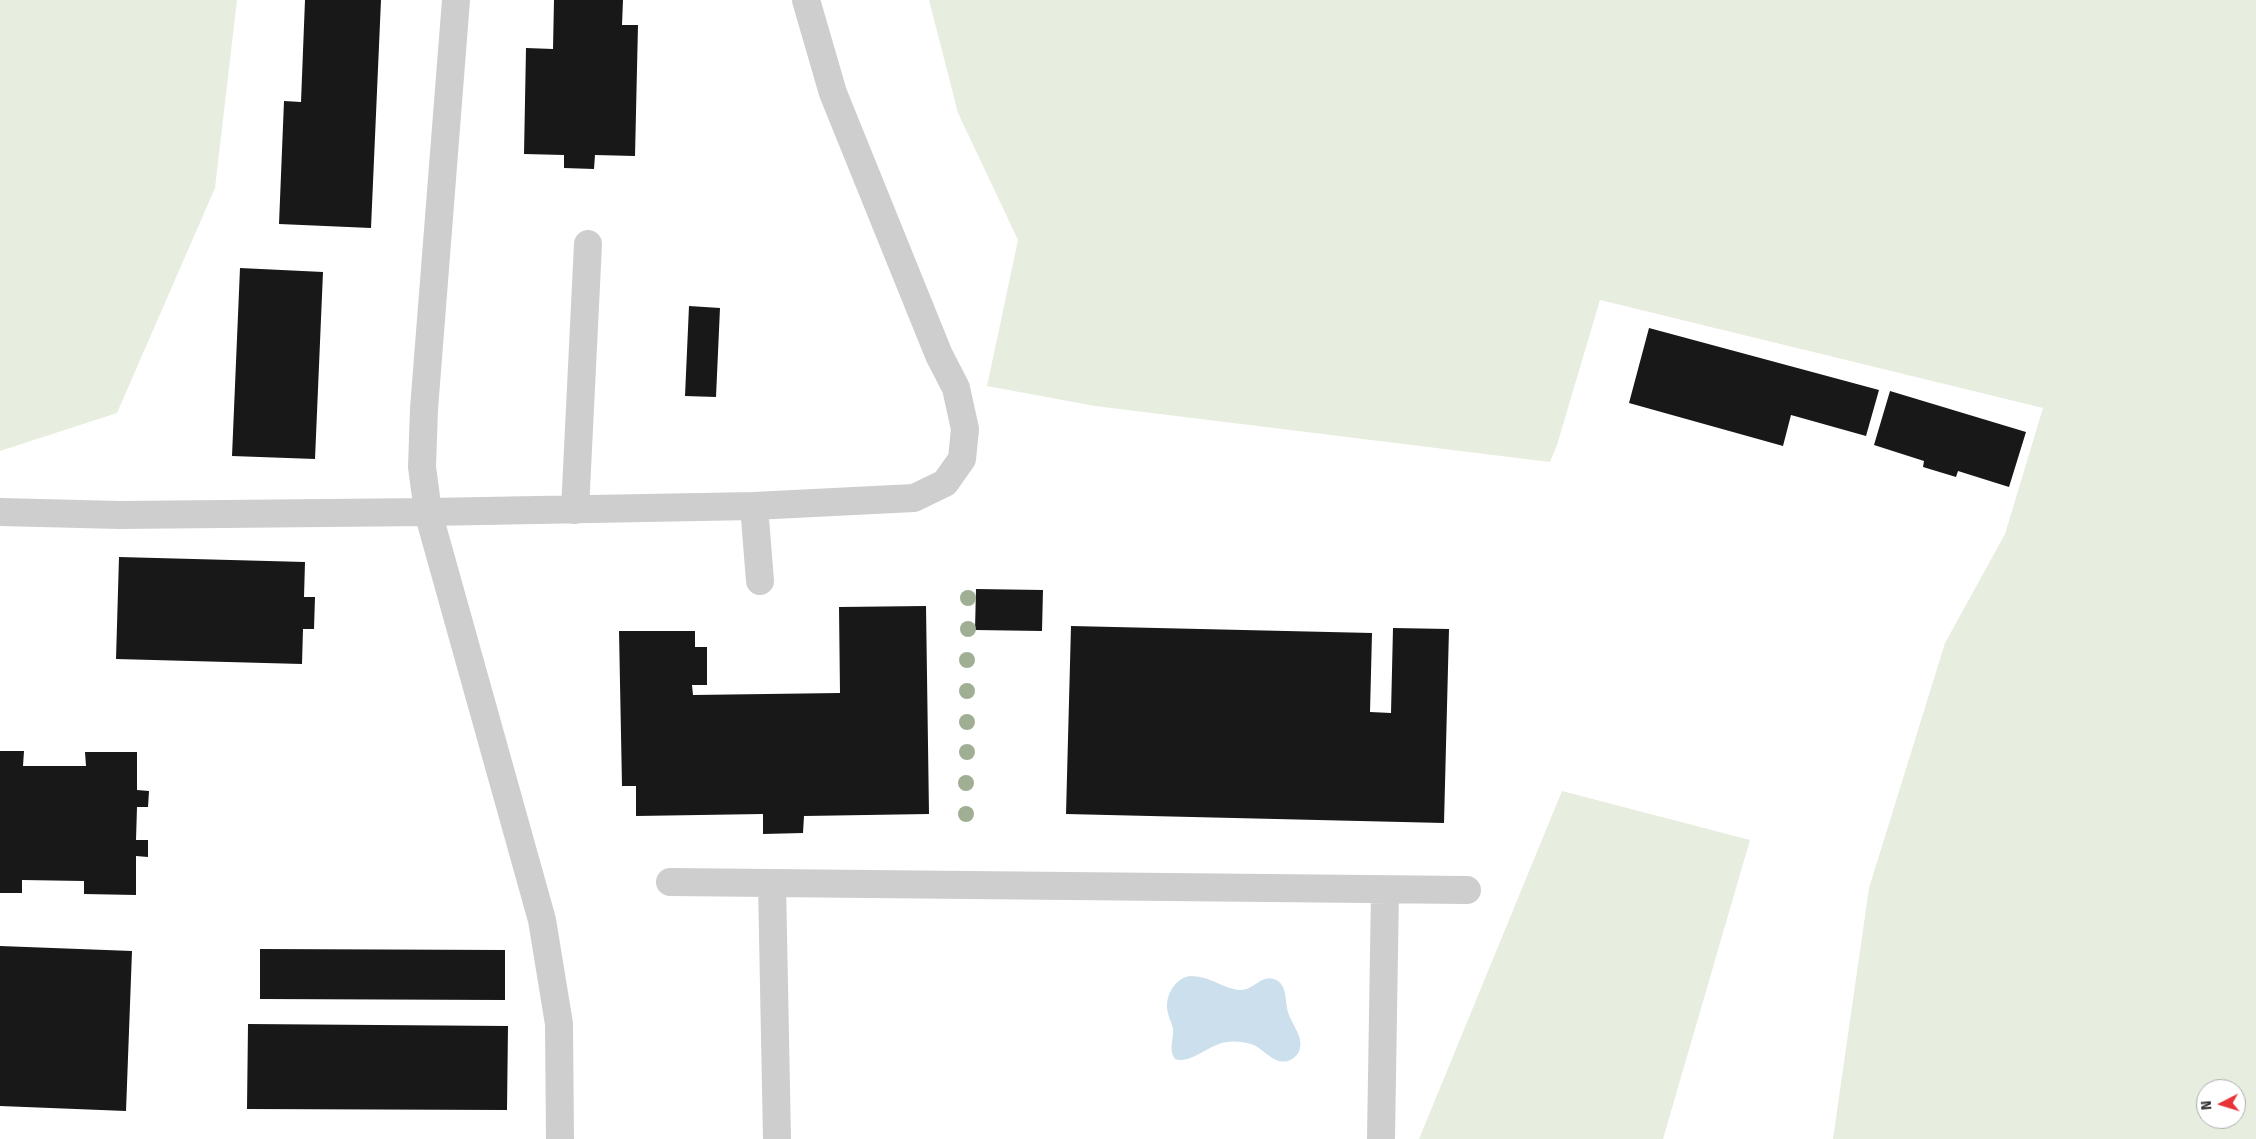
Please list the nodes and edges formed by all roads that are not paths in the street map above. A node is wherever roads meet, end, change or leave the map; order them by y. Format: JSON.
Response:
{"nodes":[{"id":1,"x":456,"y":0,"type":"edge"},
{"id":2,"x":806,"y":0,"type":"edge"},
{"id":3,"x":588,"y":244,"type":"dead end"},
{"id":4,"x":754,"y":506,"type":"junction"},
{"id":5,"x":575,"y":510,"type":"junction"},
{"id":6,"x":0,"y":512,"type":"edge"},
{"id":7,"x":428,"y":512,"type":"junction"},
{"id":8,"x":760,"y":581,"type":"dead end"},
{"id":9,"x":670,"y":882,"type":"dead end"},
{"id":10,"x":772,"y":883,"type":"junction"},
{"id":11,"x":1385,"y":890,"type":"junction"},
{"id":12,"x":1467,"y":890,"type":"dead end"},
{"id":13,"x":560,"y":1139,"type":"edge"},
{"id":14,"x":777,"y":1139,"type":"edge"},
{"id":15,"x":1381,"y":1139,"type":"edge"}],
"edges":[{"from":1,"to":7,"type":"street"},
{"from":2,"to":4,"type":"street"},
{"from":3,"to":5,"type":"street"},
{"from":4,"to":5,"type":"street"},
{"from":4,"to":8,"type":"street"},
{"from":5,"to":7,"type":"street"},
{"from":6,"to":7,"type":"street"},
{"from":7,"to":13,"type":"street"},
{"from":9,"to":10,"type":"street"},
{"from":10,"to":11,"type":"street"},
{"from":10,"to":14,"type":"street"},
{"from":11,"to":12,"type":"street"},
{"from":11,"to":15,"type":"street"}]}
